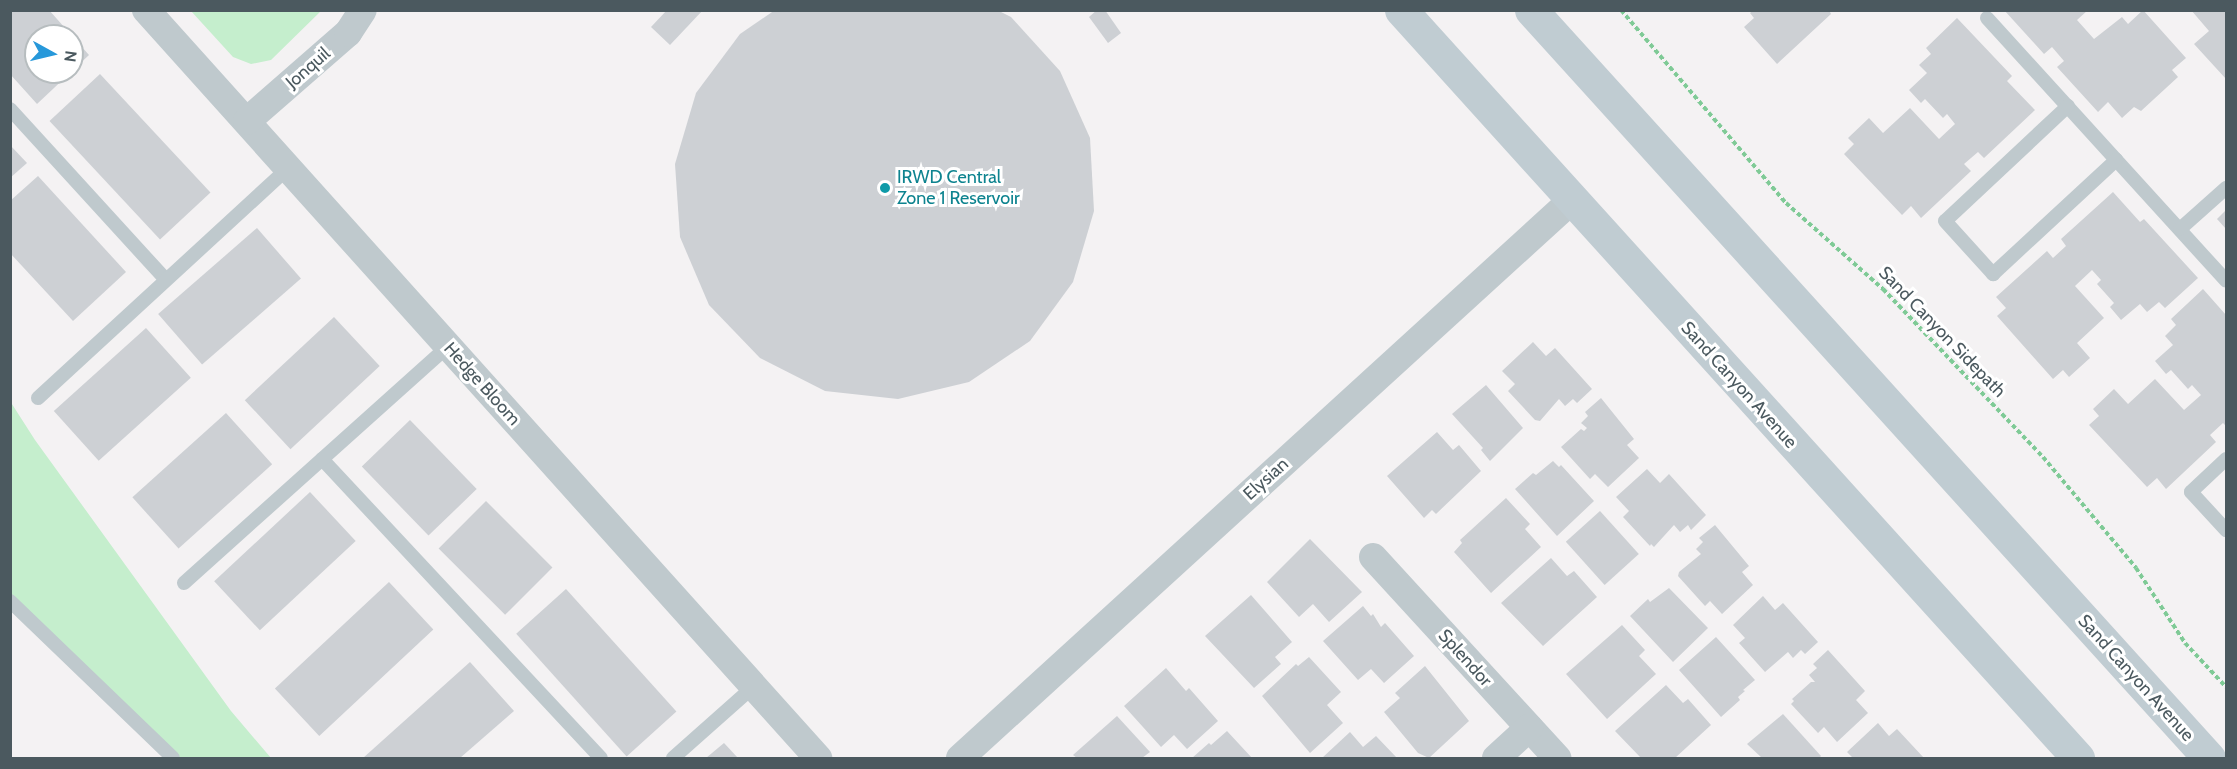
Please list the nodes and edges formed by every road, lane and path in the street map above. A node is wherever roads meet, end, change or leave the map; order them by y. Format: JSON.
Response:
{"nodes":[{"id":1,"x":146,"y":10,"type":"edge"},
{"id":2,"x":363,"y":10,"type":"edge"},
{"id":3,"x":1401,"y":10,"type":"edge"},
{"id":4,"x":1531,"y":10,"type":"edge"},
{"id":5,"x":1621,"y":10,"type":"edge"},
{"id":6,"x":1987,"y":18,"type":"dead end"},
{"id":7,"x":2068,"y":106,"type":"junction"},
{"id":8,"x":10,"y":109,"type":"edge"},
{"id":9,"x":247,"y":121,"type":"junction"},
{"id":10,"x":2116,"y":160,"type":"junction"},
{"id":11,"x":288,"y":168,"type":"junction"},
{"id":12,"x":2226,"y":188,"type":"edge"},
{"id":13,"x":1572,"y":200,"type":"junction"},
{"id":14,"x":2180,"y":229,"type":"junction"},
{"id":15,"x":166,"y":280,"type":"junction"},
{"id":16,"x":2226,"y":281,"type":"edge"},
{"id":17,"x":448,"y":346,"type":"junction"},
{"id":18,"x":38,"y":398,"type":"dead end"},
{"id":19,"x":322,"y":459,"type":"junction"},
{"id":20,"x":2226,"y":459,"type":"edge"},
{"id":21,"x":2226,"y":530,"type":"edge"},
{"id":22,"x":1373,"y":557,"type":"dead end"},
{"id":23,"x":184,"y":583,"type":"dead end"},
{"id":24,"x":10,"y":601,"type":"edge"},
{"id":25,"x":753,"y":687,"type":"junction"},
{"id":26,"x":2226,"y":687,"type":"edge"},
{"id":27,"x":1529,"y":728,"type":"junction"},
{"id":28,"x":173,"y":759,"type":"edge"},
{"id":29,"x":601,"y":759,"type":"edge"},
{"id":30,"x":674,"y":759,"type":"edge"},
{"id":31,"x":818,"y":759,"type":"edge"},
{"id":32,"x":960,"y":759,"type":"edge"},
{"id":33,"x":1496,"y":759,"type":"edge"},
{"id":34,"x":1557,"y":759,"type":"edge"},
{"id":35,"x":2078,"y":759,"type":"edge"},
{"id":36,"x":2209,"y":759,"type":"edge"}],
"edges":[{"from":1,"to":9,"type":"street","name":"Hedge Bloom"},
{"from":2,"to":9,"type":"street","name":"Jonquil"},
{"from":3,"to":13,"type":"main road","name":"Sand Canyon Avenue"},
{"from":4,"to":36,"type":"main road","name":"Sand Canyon Avenue"},
{"from":5,"to":26,"type":"path","name":"Sand Canyon Sidepath"},
{"from":6,"to":7,"type":"lane"},
{"from":7,"to":10,"type":"lane"},
{"from":7,"to":10,"type":"lane"},
{"from":8,"to":15,"type":"lane"},
{"from":9,"to":11,"type":"street","name":"Hedge Bloom"},
{"from":10,"to":14,"type":"lane"},
{"from":11,"to":15,"type":"lane"},
{"from":11,"to":17,"type":"street","name":"Hedge Bloom"},
{"from":12,"to":14,"type":"lane"},
{"from":13,"to":32,"type":"street","name":"Elysian"},
{"from":13,"to":35,"type":"main road","name":"Sand Canyon Avenue"},
{"from":14,"to":16,"type":"lane"},
{"from":15,"to":18,"type":"lane"},
{"from":17,"to":19,"type":"lane"},
{"from":17,"to":25,"type":"street","name":"Hedge Bloom"},
{"from":19,"to":23,"type":"lane"},
{"from":19,"to":29,"type":"lane"},
{"from":20,"to":21,"type":"lane"},
{"from":22,"to":27,"type":"street","name":"Splendor"},
{"from":24,"to":28,"type":"lane"},
{"from":25,"to":30,"type":"lane"},
{"from":25,"to":31,"type":"street","name":"Hedge Bloom"},
{"from":27,"to":33,"type":"street"},
{"from":27,"to":34,"type":"street","name":"Splendor"}]}
